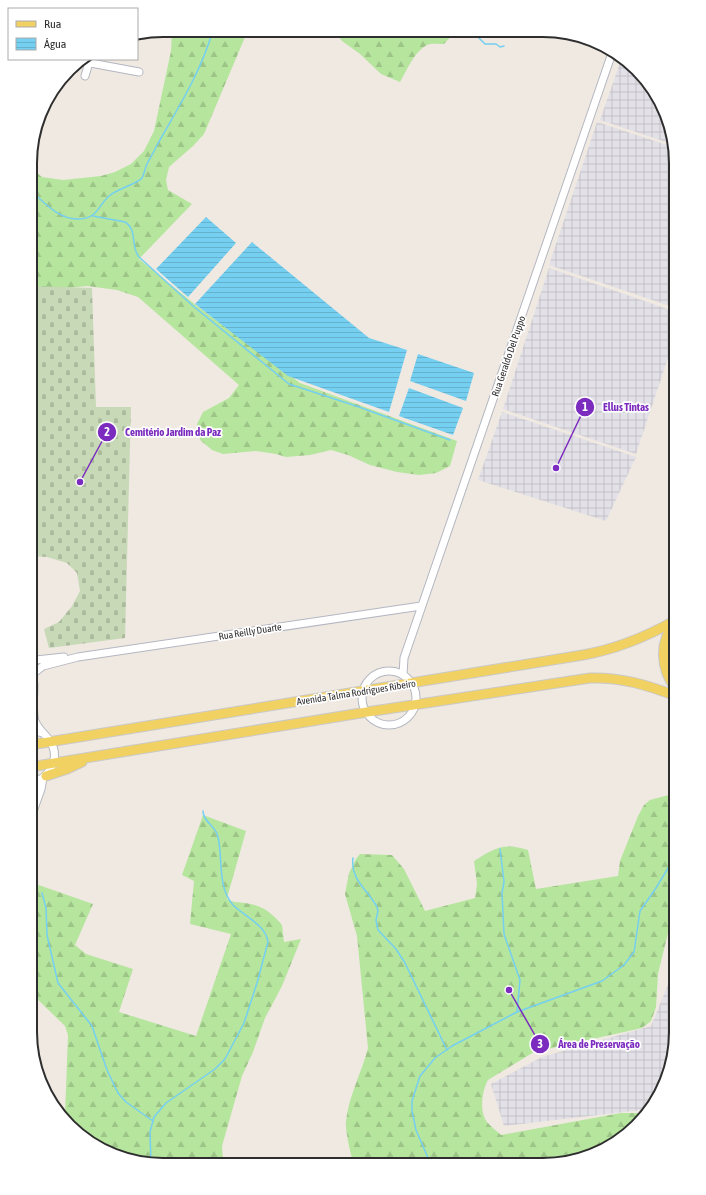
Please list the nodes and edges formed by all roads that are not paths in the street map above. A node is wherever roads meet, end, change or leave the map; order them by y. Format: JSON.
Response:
{"nodes":[{"id":1,"x":610,"y":57,"type":"edge"},
{"id":2,"x":89,"y":61,"type":"edge"},
{"id":3,"x":139,"y":72,"type":"dead end"},
{"id":4,"x":85,"y":76,"type":"dead end"},
{"id":5,"x":421,"y":606,"type":"junction"},
{"id":6,"x":669,"y":623,"type":"edge"},
{"id":7,"x":669,"y":632,"type":"edge"},
{"id":8,"x":78,"y":657,"type":"junction"},
{"id":9,"x":404,"y":658,"type":"junction"},
{"id":10,"x":37,"y":661,"type":"edge"},
{"id":11,"x":37,"y":669,"type":"edge"},
{"id":12,"x":391,"y":671,"type":"junction"},
{"id":13,"x":403,"y":675,"type":"junction"},
{"id":14,"x":669,"y":677,"type":"edge"},
{"id":15,"x":411,"y":683,"type":"junction"},
{"id":16,"x":363,"y":691,"type":"junction"},
{"id":17,"x":669,"y":694,"type":"edge"},
{"id":18,"x":415,"y":705,"type":"junction"},
{"id":19,"x":367,"y":712,"type":"junction"},
{"id":20,"x":37,"y":726,"type":"edge"},
{"id":21,"x":37,"y":730,"type":"edge"},
{"id":22,"x":47,"y":738,"type":"junction"},
{"id":23,"x":37,"y":742,"type":"edge"},
{"id":24,"x":90,"y":757,"type":"junction"},
{"id":25,"x":53,"y":764,"type":"junction"},
{"id":26,"x":37,"y":766,"type":"edge"},
{"id":27,"x":44,"y":777,"type":"junction"},
{"id":28,"x":37,"y":780,"type":"edge"},
{"id":29,"x":37,"y":800,"type":"edge"}],
"edges":[{"from":1,"to":5,"type":"street","name":"Rua Geraldo Del Puppo"},
{"from":2,"to":3,"type":"street"},
{"from":2,"to":4,"type":"street"},
{"from":5,"to":8,"type":"street","name":"Rua Reilly Duarte"},
{"from":5,"to":9,"type":"street","name":"Rua Geraldo Del Puppo"},
{"from":6,"to":15,"type":"main road","name":"Avenida Talma Rodrigues Ribeiro"},
{"from":7,"to":14,"type":"main road"},
{"from":8,"to":10,"type":"street","name":"Rua Reilly Duarte"},
{"from":8,"to":11,"type":"street","name":"Rua Reilly Duarte"},
{"from":9,"to":12,"type":"street","name":"Rua Geraldo Del Puppo"},
{"from":9,"to":13,"type":"street","name":"Rua Geraldo Del Puppo"},
{"from":12,"to":13,"type":"street"},
{"from":12,"to":16,"type":"street"},
{"from":13,"to":15,"type":"street"},
{"from":15,"to":16,"type":"main road","name":"Avenida Talma Rodrigues Ribeiro"},
{"from":15,"to":18,"type":"street"},
{"from":16,"to":19,"type":"street"},
{"from":16,"to":22,"type":"main road","name":"Avenida Talma Rodrigues Ribeiro"},
{"from":17,"to":18,"type":"main road"},
{"from":18,"to":19,"type":"main road"},
{"from":18,"to":19,"type":"street"},
{"from":19,"to":24,"type":"main road"},
{"from":20,"to":22,"type":"street"},
{"from":21,"to":22,"type":"street"},
{"from":22,"to":23,"type":"main road","name":"Avenida Talma Rodrigues Ribeiro"},
{"from":22,"to":25,"type":"street"},
{"from":24,"to":25,"type":"main road"},
{"from":24,"to":27,"type":"main road"},
{"from":25,"to":26,"type":"main road"},
{"from":25,"to":27,"type":"street"},
{"from":27,"to":28,"type":"street"},
{"from":27,"to":29,"type":"street"}]}
